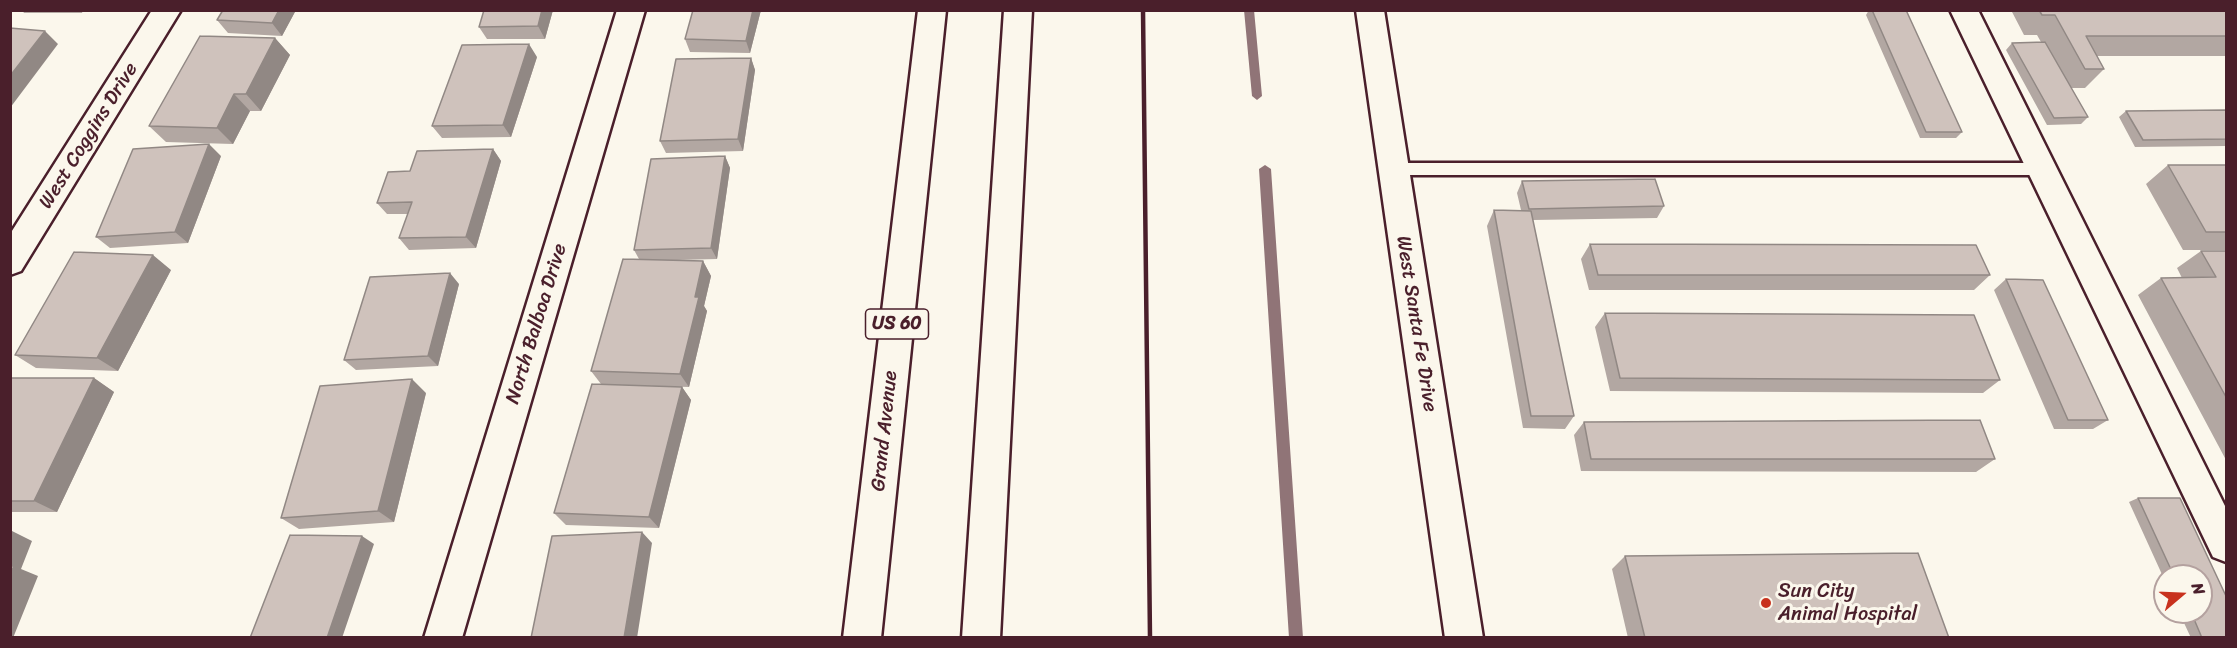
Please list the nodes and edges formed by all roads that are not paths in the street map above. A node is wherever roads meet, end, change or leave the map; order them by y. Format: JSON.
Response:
{"nodes":[{"id":1,"x":166,"y":10,"type":"edge"},
{"id":2,"x":631,"y":10,"type":"edge"},
{"id":3,"x":932,"y":10,"type":"edge"},
{"id":4,"x":1018,"y":10,"type":"edge"},
{"id":5,"x":1370,"y":10,"type":"edge"},
{"id":6,"x":1964,"y":10,"type":"edge"},
{"id":7,"x":1393,"y":169,"type":"junction"},
{"id":8,"x":2042,"y":170,"type":"junction"},
{"id":9,"x":10,"y":262,"type":"edge"},
{"id":10,"x":2226,"y":545,"type":"edge"},
{"id":11,"x":443,"y":638,"type":"edge"},
{"id":12,"x":862,"y":638,"type":"edge"},
{"id":13,"x":981,"y":638,"type":"edge"},
{"id":14,"x":1464,"y":638,"type":"edge"}],
"edges":[{"from":1,"to":9,"type":"main road","name":"West Coggins Drive"},
{"from":2,"to":11,"type":"main road","name":"North Balboa Drive"},
{"from":3,"to":12,"type":"main road","name":"Grand Avenue","number":"US 60"},
{"from":4,"to":13,"type":"main road"},
{"from":5,"to":7,"type":"main road","name":"West Santa Fe Drive"},
{"from":6,"to":8,"type":"main road"},
{"from":7,"to":8,"type":"lane"},
{"from":7,"to":14,"type":"main road","name":"West Santa Fe Drive"},
{"from":8,"to":10,"type":"main road"}]}
